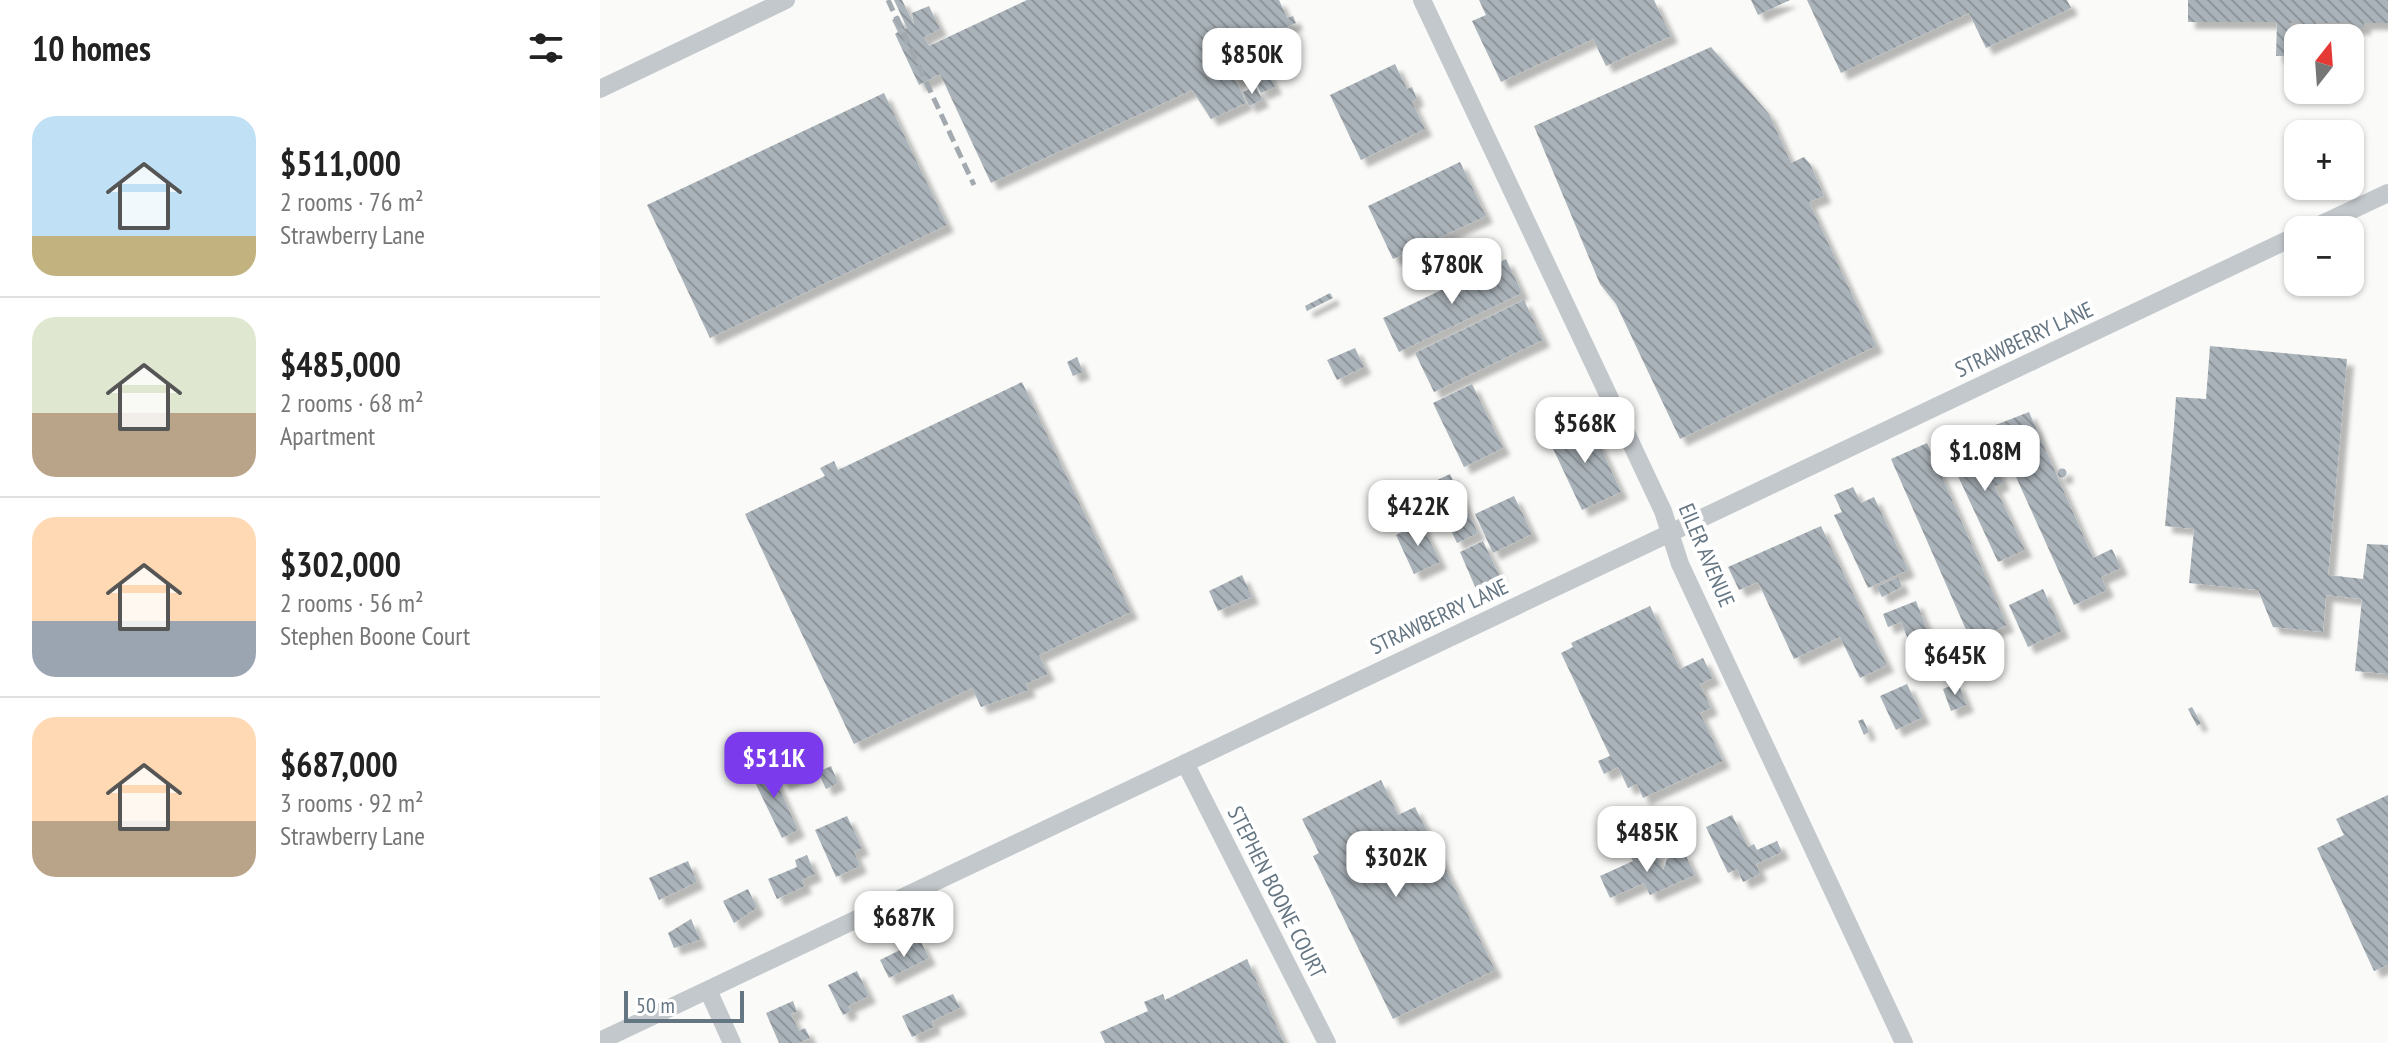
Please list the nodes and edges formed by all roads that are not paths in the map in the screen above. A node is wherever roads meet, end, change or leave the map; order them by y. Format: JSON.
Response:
{"nodes":[{"id":1,"x":786,"y":0,"type":"edge"},
{"id":2,"x":1422,"y":0,"type":"edge"},
{"id":3,"x":600,"y":89,"type":"edge"},
{"id":4,"x":2388,"y":193,"type":"edge"},
{"id":5,"x":2339,"y":216,"type":"edge"},
{"id":6,"x":2284,"y":242,"type":"edge"},
{"id":7,"x":1670,"y":534,"type":"junction"},
{"id":8,"x":1185,"y":763,"type":"junction"},
{"id":9,"x":708,"y":990,"type":"junction"},
{"id":10,"x":600,"y":1041,"type":"edge"},
{"id":11,"x":732,"y":1043,"type":"edge"},
{"id":12,"x":1327,"y":1043,"type":"edge"},
{"id":13,"x":1904,"y":1043,"type":"edge"}],
"edges":[{"from":1,"to":3,"type":"street"},
{"from":2,"to":7,"type":"street","name":"EILER AVENUE"},
{"from":4,"to":5,"type":"street"},
{"from":6,"to":7,"type":"street","name":"STRAWBERRY LANE"},
{"from":7,"to":8,"type":"street","name":"STRAWBERRY LANE"},
{"from":7,"to":13,"type":"street","name":"EILER AVENUE"},
{"from":8,"to":9,"type":"street","name":"STRAWBERRY LANE"},
{"from":8,"to":12,"type":"street","name":"STEPHEN BOONE COURT"},
{"from":9,"to":10,"type":"street","name":"STRAWBERRY LANE"},
{"from":9,"to":11,"type":"street"}]}
